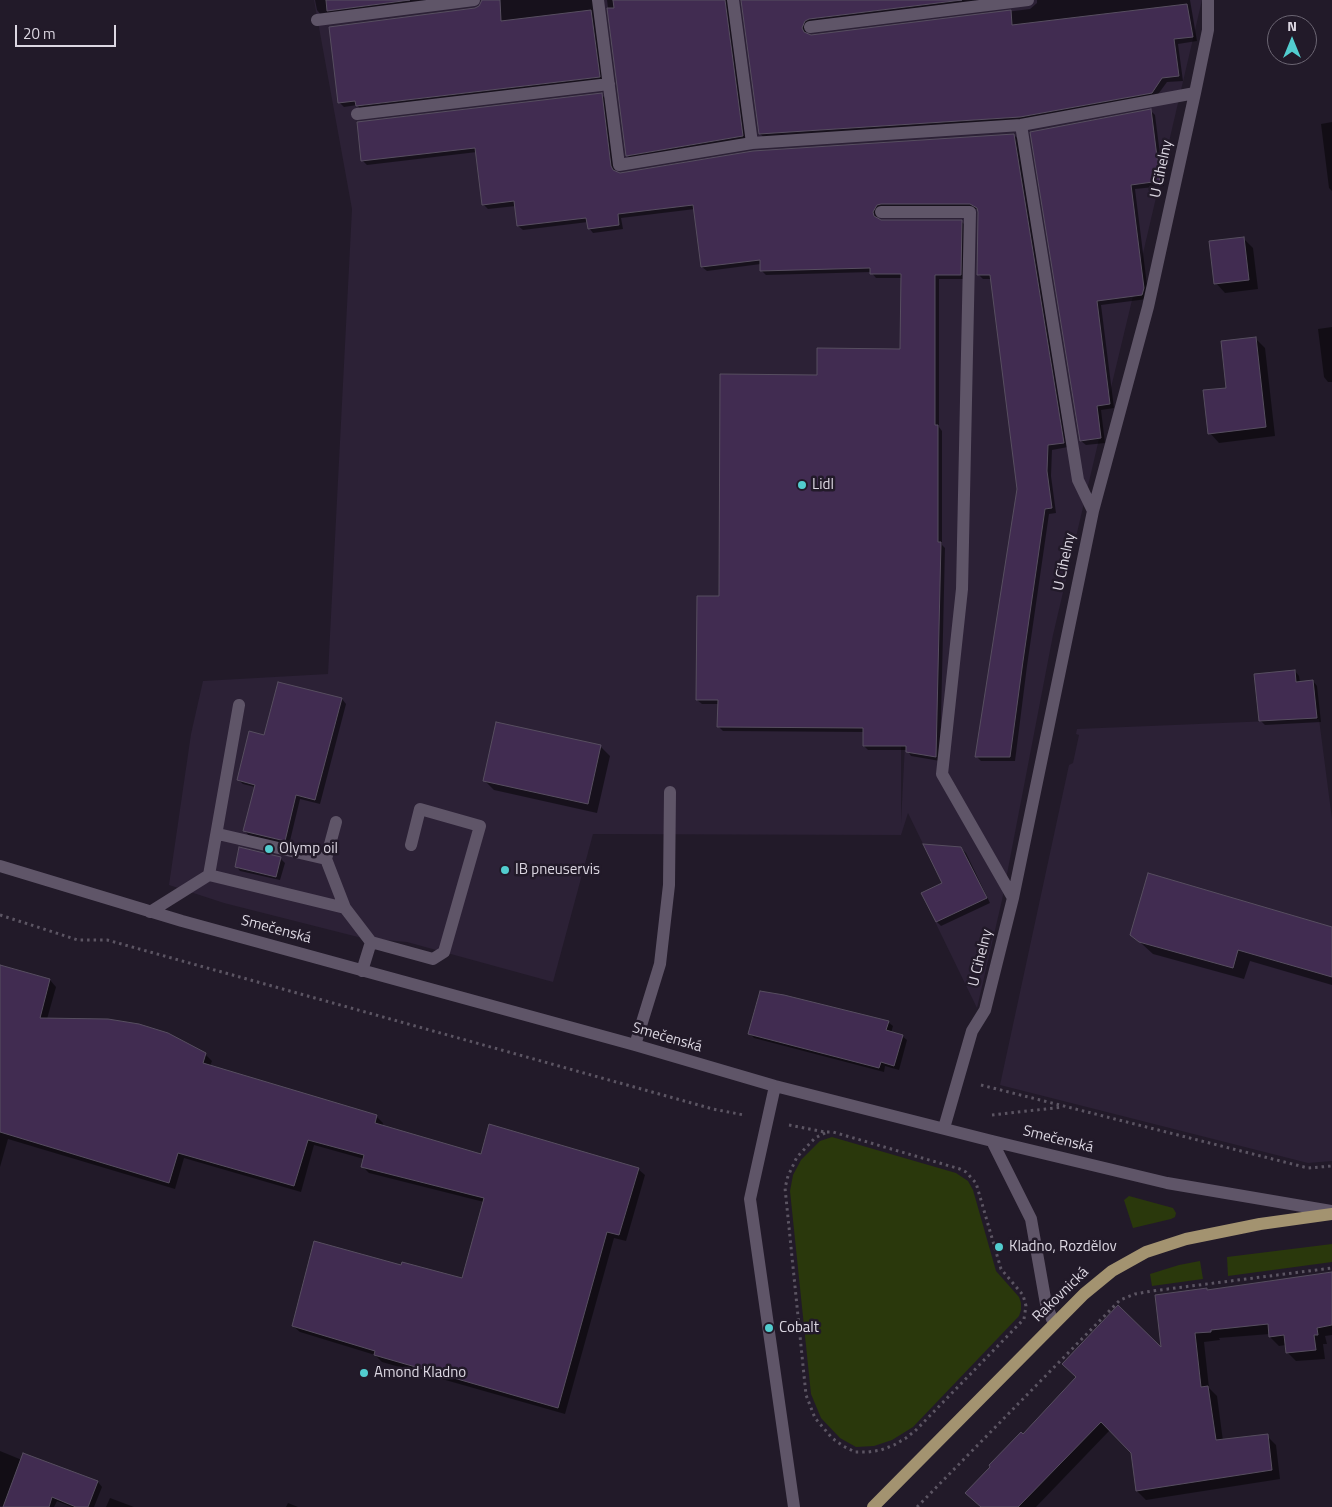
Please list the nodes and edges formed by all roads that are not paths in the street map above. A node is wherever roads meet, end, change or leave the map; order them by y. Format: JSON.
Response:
{"nodes":[{"id":1,"x":474,"y":0,"type":"edge"},
{"id":2,"x":598,"y":0,"type":"edge"},
{"id":3,"x":733,"y":0,"type":"edge"},
{"id":4,"x":1028,"y":0,"type":"edge"},
{"id":5,"x":1208,"y":0,"type":"edge"},
{"id":6,"x":317,"y":20,"type":"dead end"},
{"id":7,"x":810,"y":27,"type":"dead end"},
{"id":8,"x":608,"y":84,"type":"junction"},
{"id":9,"x":1195,"y":93,"type":"junction"},
{"id":10,"x":357,"y":114,"type":"dead end"},
{"id":11,"x":1022,"y":125,"type":"junction"},
{"id":12,"x":752,"y":143,"type":"junction"},
{"id":13,"x":881,"y":212,"type":"dead end"},
{"id":14,"x":1092,"y":511,"type":"junction"},
{"id":15,"x":239,"y":705,"type":"dead end"},
{"id":16,"x":670,"y":792,"type":"dead end"},
{"id":17,"x":336,"y":822,"type":"dead end"},
{"id":18,"x":218,"y":834,"type":"junction"},
{"id":19,"x":411,"y":845,"type":"dead end"},
{"id":20,"x":326,"y":859,"type":"junction"},
{"id":21,"x":0,"y":866,"type":"edge"},
{"id":22,"x":209,"y":874,"type":"junction"},
{"id":23,"x":1013,"y":898,"type":"junction"},
{"id":24,"x":345,"y":908,"type":"junction"},
{"id":25,"x":150,"y":912,"type":"junction"},
{"id":26,"x":371,"y":942,"type":"junction"},
{"id":27,"x":362,"y":971,"type":"junction"},
{"id":28,"x":635,"y":1045,"type":"junction"},
{"id":29,"x":775,"y":1086,"type":"junction"},
{"id":30,"x":944,"y":1128,"type":"junction"},
{"id":31,"x":992,"y":1141,"type":"junction"},
{"id":32,"x":1332,"y":1212,"type":"edge"},
{"id":33,"x":1054,"y":1324,"type":"junction"},
{"id":34,"x":794,"y":1507,"type":"edge"},
{"id":35,"x":873,"y":1507,"type":"edge"}],
"edges":[{"from":1,"to":6,"type":"street"},
{"from":2,"to":8,"type":"street"},
{"from":3,"to":12,"type":"street"},
{"from":4,"to":7,"type":"street"},
{"from":5,"to":9,"type":"street","name":"U Cihelny"},
{"from":8,"to":10,"type":"street"},
{"from":8,"to":12,"type":"street"},
{"from":9,"to":11,"type":"street"},
{"from":9,"to":14,"type":"street","name":"U Cihelny"},
{"from":11,"to":12,"type":"street"},
{"from":11,"to":14,"type":"street"},
{"from":13,"to":23,"type":"street"},
{"from":14,"to":23,"type":"street","name":"U Cihelny"},
{"from":15,"to":18,"type":"street"},
{"from":16,"to":28,"type":"street"},
{"from":17,"to":20,"type":"street"},
{"from":18,"to":20,"type":"street"},
{"from":18,"to":22,"type":"street"},
{"from":19,"to":26,"type":"street"},
{"from":20,"to":24,"type":"street"},
{"from":21,"to":25,"type":"street","name":"Smečenská"},
{"from":22,"to":24,"type":"street"},
{"from":22,"to":25,"type":"street"},
{"from":23,"to":30,"type":"street","name":"U Cihelny"},
{"from":24,"to":26,"type":"street"},
{"from":25,"to":27,"type":"street","name":"Smečenská"},
{"from":26,"to":27,"type":"street"},
{"from":27,"to":28,"type":"street","name":"Smečenská"},
{"from":28,"to":29,"type":"street","name":"Smečenská"},
{"from":29,"to":30,"type":"street","name":"Smečenská"},
{"from":29,"to":34,"type":"street"},
{"from":30,"to":31,"type":"street","name":"Smečenská"},
{"from":31,"to":32,"type":"street","name":"Smečenská"},
{"from":31,"to":33,"type":"street"},
{"from":32,"to":33,"type":"main road","name":"Rakovnická"},
{"from":33,"to":35,"type":"main road","name":"Rakovnická"}]}
